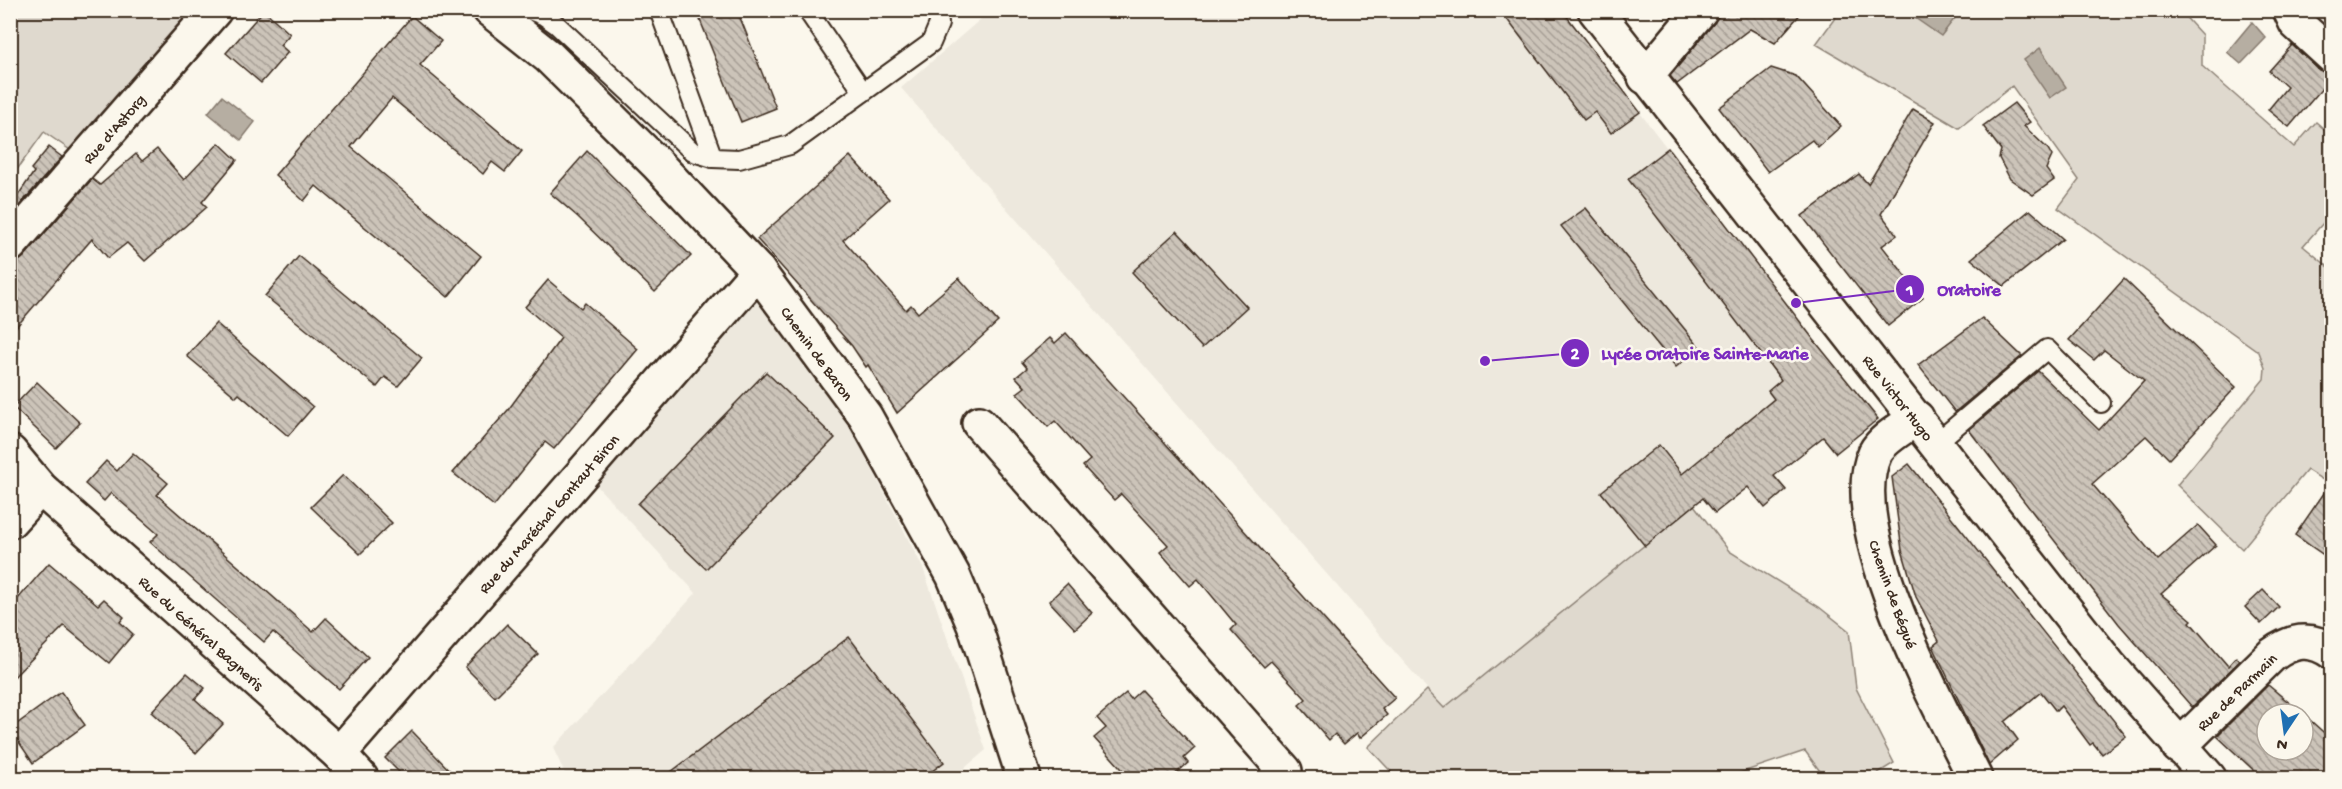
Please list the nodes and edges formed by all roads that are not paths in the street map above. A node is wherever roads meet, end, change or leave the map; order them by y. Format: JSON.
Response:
{"nodes":[{"id":1,"x":215,"y":10,"type":"edge"},
{"id":2,"x":530,"y":10,"type":"edge"},
{"id":3,"x":659,"y":10,"type":"edge"},
{"id":4,"x":807,"y":10,"type":"edge"},
{"id":5,"x":938,"y":10,"type":"edge"},
{"id":6,"x":1594,"y":10,"type":"edge"},
{"id":7,"x":1701,"y":10,"type":"edge"},
{"id":8,"x":2290,"y":10,"type":"edge"},
{"id":9,"x":500,"y":11,"type":"edge"},
{"id":10,"x":2331,"y":56,"type":"edge"},
{"id":11,"x":1645,"y":77,"type":"junction"},
{"id":12,"x":863,"y":92,"type":"junction"},
{"id":13,"x":713,"y":158,"type":"junction"},
{"id":14,"x":10,"y":245,"type":"edge"},
{"id":15,"x":758,"y":271,"type":"junction"},
{"id":16,"x":2101,"y":403,"type":"dead end"},
{"id":17,"x":1917,"y":418,"type":"junction"},
{"id":18,"x":979,"y":423,"type":"dead end"},
{"id":19,"x":1936,"y":443,"type":"junction"},
{"id":20,"x":10,"y":452,"type":"edge"},
{"id":21,"x":40,"y":488,"type":"junction"},
{"id":22,"x":10,"y":521,"type":"edge"},
{"id":23,"x":2331,"y":652,"type":"edge"},
{"id":24,"x":2179,"y":747,"type":"junction"},
{"id":25,"x":339,"y":754,"type":"junction"},
{"id":26,"x":360,"y":778,"type":"edge"},
{"id":27,"x":1024,"y":778,"type":"edge"},
{"id":28,"x":1276,"y":778,"type":"edge"},
{"id":29,"x":1975,"y":778,"type":"edge"},
{"id":30,"x":2209,"y":778,"type":"edge"}],
"edges":[{"from":1,"to":14,"type":"street","name":"Rue d'Astorg"},
{"from":2,"to":13,"type":"lane"},
{"from":3,"to":13,"type":"lane"},
{"from":4,"to":12,"type":"lane"},
{"from":5,"to":12,"type":"lane"},
{"from":6,"to":11,"type":"street","name":"Rue Victor Hugo"},
{"from":7,"to":11,"type":"street"},
{"from":8,"to":10,"type":"street"},
{"from":9,"to":15,"type":"street","name":"Chemin de Baron"},
{"from":11,"to":17,"type":"street","name":"Rue Victor Hugo"},
{"from":12,"to":13,"type":"lane"},
{"from":15,"to":25,"type":"street","name":"Rue du Maréchal Gontaut Biron"},
{"from":15,"to":27,"type":"street","name":"Chemin de Baron"},
{"from":16,"to":19,"type":"lane"},
{"from":17,"to":19,"type":"street","name":"Rue Victor Hugo"},
{"from":17,"to":29,"type":"street","name":"Chemin de Bégué"},
{"from":18,"to":28,"type":"street"},
{"from":19,"to":24,"type":"street","name":"Rue Victor Hugo"},
{"from":20,"to":21,"type":"street"},
{"from":21,"to":22,"type":"street"},
{"from":21,"to":25,"type":"street","name":"Rue du Général Bagneris"},
{"from":23,"to":24,"type":"street","name":"Rue de Parmain"},
{"from":24,"to":30,"type":"street","name":"Rue Victor Hugo"},
{"from":25,"to":26,"type":"street","name":"Rue du Général Bagneris"}]}
